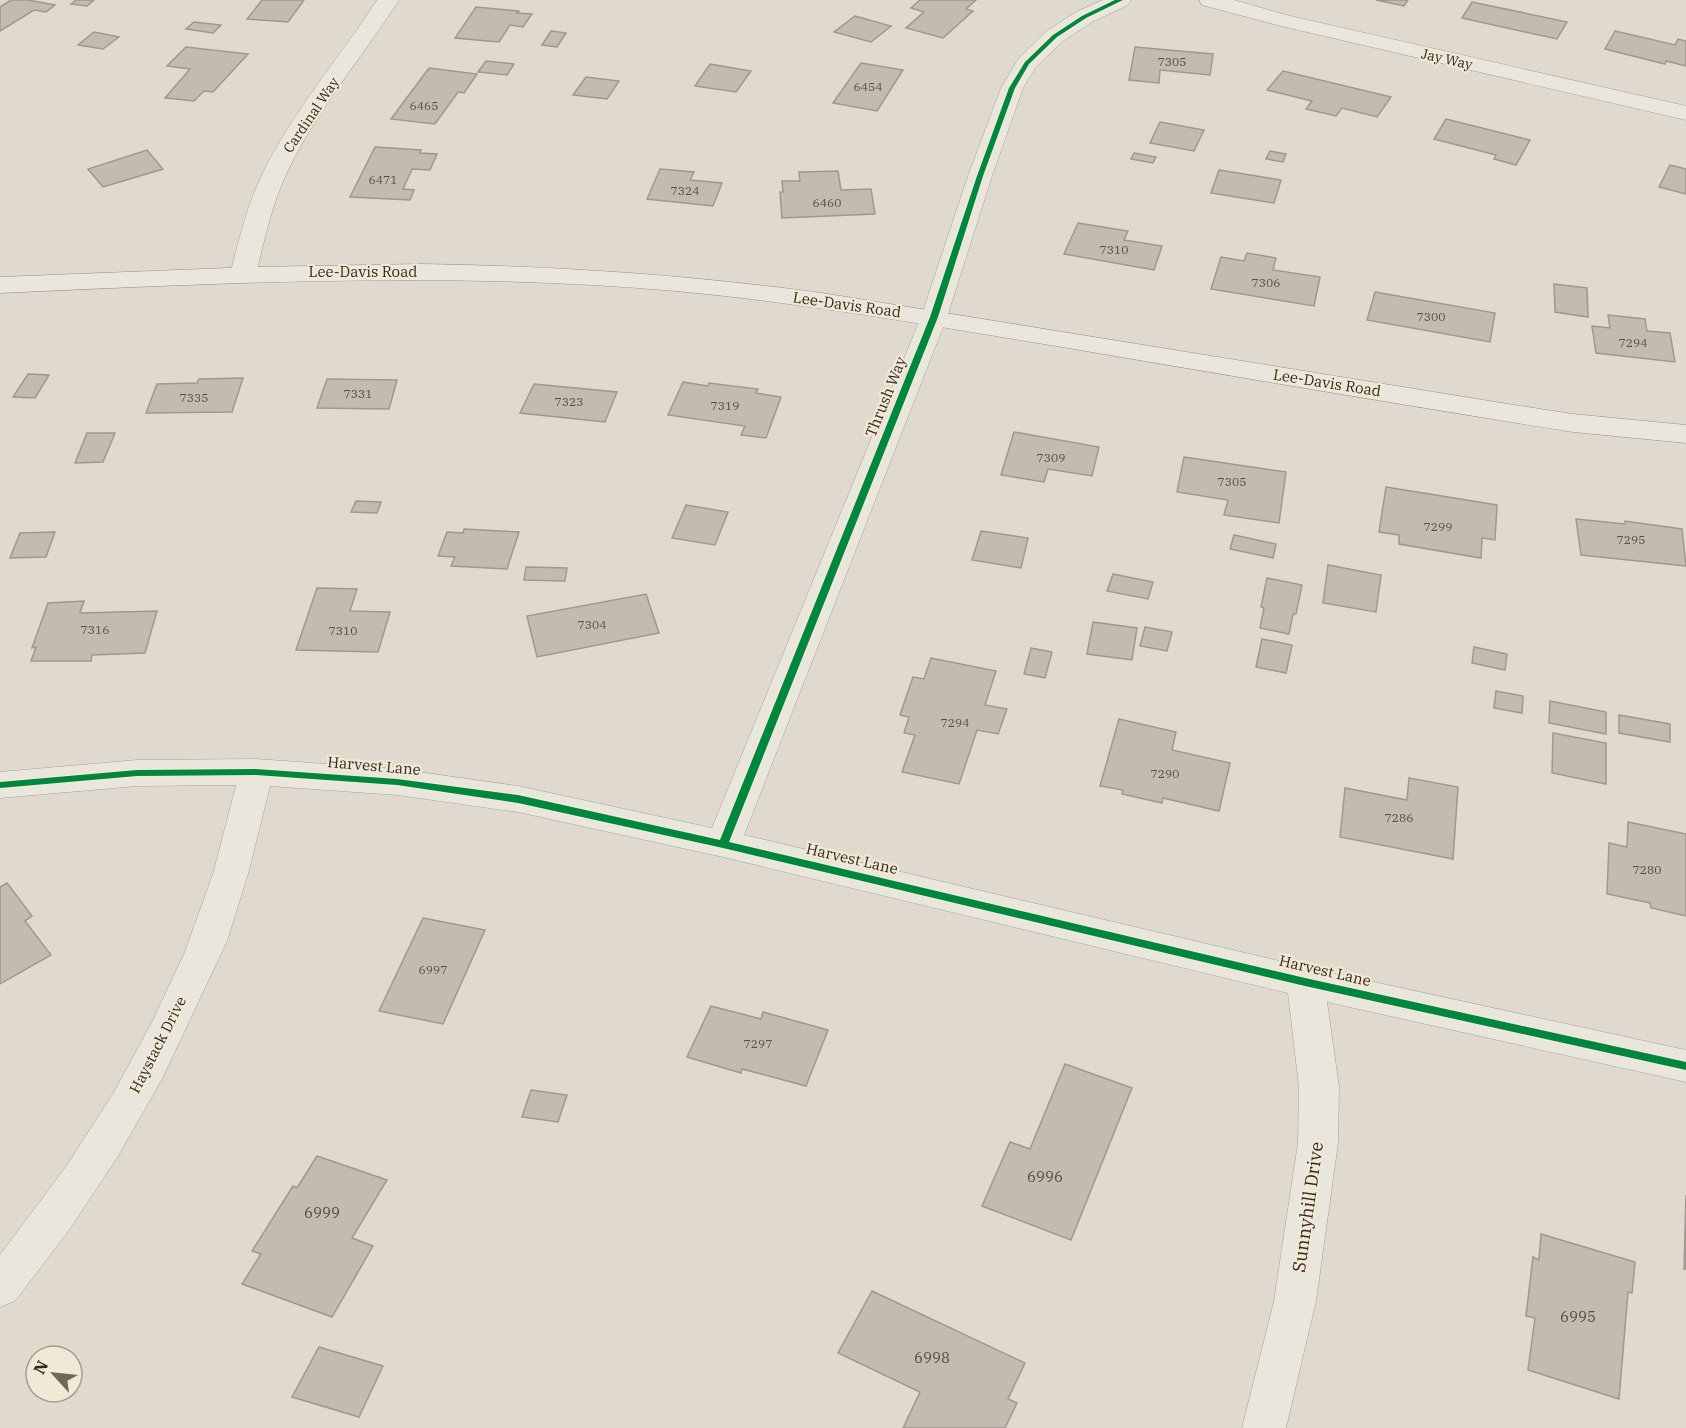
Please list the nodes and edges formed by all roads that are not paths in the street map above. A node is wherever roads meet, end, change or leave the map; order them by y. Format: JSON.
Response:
{"nodes":[{"id":1,"x":388,"y":0,"type":"edge"},
{"id":2,"x":1120,"y":0,"type":"edge"},
{"id":3,"x":1210,"y":0,"type":"edge"},
{"id":4,"x":1686,"y":113,"type":"edge"},
{"id":5,"x":243,"y":274,"type":"junction"},
{"id":6,"x":0,"y":285,"type":"edge"},
{"id":7,"x":934,"y":317,"type":"junction"},
{"id":8,"x":1686,"y":434,"type":"edge"},
{"id":9,"x":256,"y":772,"type":"junction"},
{"id":10,"x":0,"y":785,"type":"edge"},
{"id":11,"x":723,"y":844,"type":"junction"},
{"id":12,"x":1305,"y":982,"type":"junction"},
{"id":13,"x":1686,"y":1066,"type":"edge"},
{"id":14,"x":0,"y":1287,"type":"edge"},
{"id":15,"x":1264,"y":1428,"type":"edge"}],
"edges":[{"from":1,"to":5,"type":"street","name":"Cardinal Way"},
{"from":2,"to":7,"type":"street","name":"Thrush Way"},
{"from":3,"to":4,"type":"street","name":"Jay Way"},
{"from":5,"to":6,"type":"street","name":"Lee-Davis Road"},
{"from":5,"to":7,"type":"street","name":"Lee-Davis Road"},
{"from":7,"to":8,"type":"street","name":"Lee-Davis Road"},
{"from":7,"to":11,"type":"street","name":"Thrush Way"},
{"from":9,"to":10,"type":"street","name":"Harvest Lane"},
{"from":9,"to":11,"type":"street","name":"Harvest Lane"},
{"from":9,"to":14,"type":"street","name":"Haystack Drive"},
{"from":11,"to":12,"type":"street","name":"Harvest Lane"},
{"from":12,"to":13,"type":"street","name":"Harvest Lane"},
{"from":12,"to":15,"type":"street","name":"Sunnyhill Drive"}]}
